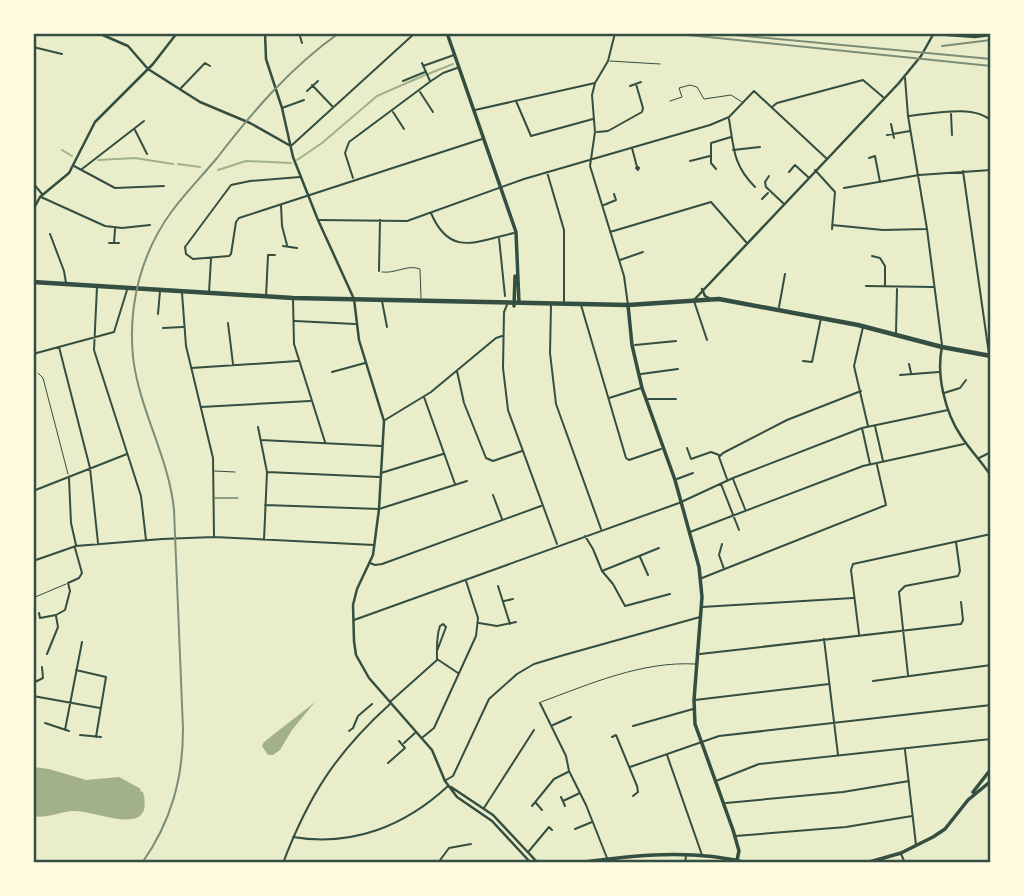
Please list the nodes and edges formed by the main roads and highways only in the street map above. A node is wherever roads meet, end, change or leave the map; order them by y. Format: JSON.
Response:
{"nodes":[{"id":1,"x":447,"y":33,"type":"edge"},
{"id":2,"x":33,"y":282,"type":"edge"},
{"id":3,"x":513,"y":304,"type":"junction"},
{"id":4,"x":628,"y":305,"type":"junction"},
{"id":5,"x":990,"y":356,"type":"edge"},
{"id":6,"x":991,"y":769,"type":"edge"},
{"id":7,"x":982,"y":779,"type":"junction"},
{"id":8,"x":989,"y":784,"type":"edge"},
{"id":9,"x":968,"y":800,"type":"junction"},
{"id":10,"x":737,"y":860,"type":"junction"},
{"id":11,"x":608,"y":861,"type":"edge"},
{"id":12,"x":578,"y":863,"type":"edge"},
{"id":13,"x":747,"y":863,"type":"edge"},
{"id":14,"x":868,"y":863,"type":"edge"}],
"edges":[{"from":1,"to":3,"type":"main road"},
{"from":2,"to":3,"type":"highway"},
{"from":3,"to":4,"type":"highway"},
{"from":4,"to":5,"type":"highway"},
{"from":4,"to":10,"type":"main road"},
{"from":6,"to":7,"type":"main road"},
{"from":7,"to":8,"type":"main road"},
{"from":7,"to":9,"type":"main road"},
{"from":8,"to":9,"type":"main road"},
{"from":9,"to":14,"type":"main road"},
{"from":10,"to":11,"type":"main road"},
{"from":10,"to":13,"type":"main road"},
{"from":11,"to":12,"type":"main road"}]}
